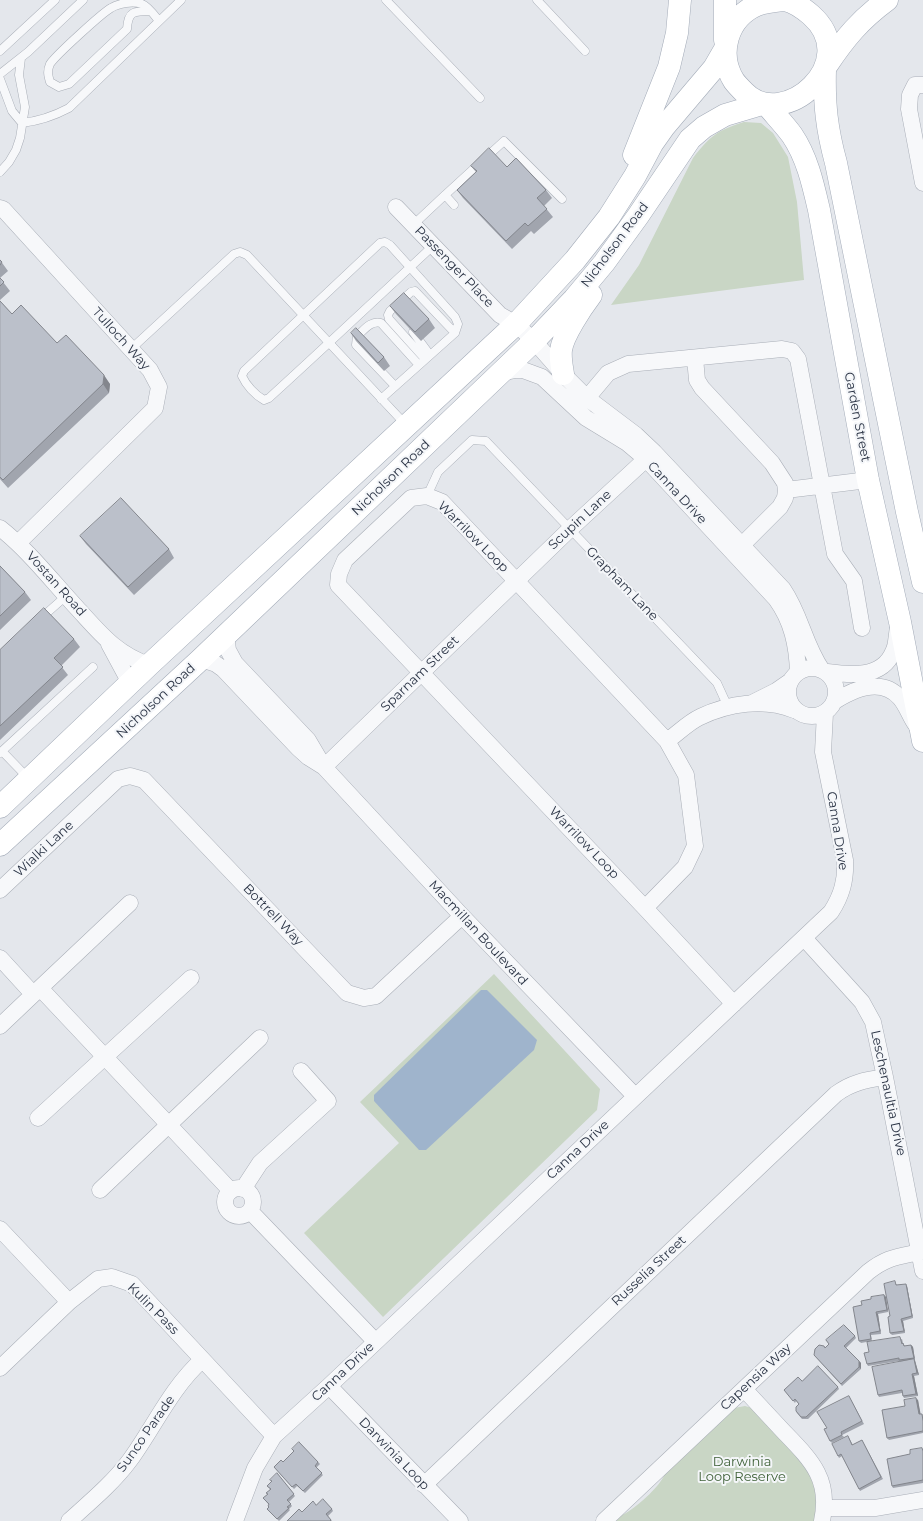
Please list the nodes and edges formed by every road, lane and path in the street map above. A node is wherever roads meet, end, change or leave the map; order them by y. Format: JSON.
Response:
{"nodes":[{"id":1,"x":55,"y":0,"type":"edge"},
{"id":2,"x":83,"y":0,"type":"edge"},
{"id":3,"x":181,"y":0,"type":"edge"},
{"id":4,"x":386,"y":0,"type":"edge"},
{"id":5,"x":537,"y":0,"type":"edge"},
{"id":6,"x":680,"y":0,"type":"edge"},
{"id":7,"x":725,"y":0,"type":"edge"},
{"id":8,"x":786,"y":0,"type":"edge"},
{"id":9,"x":887,"y":0,"type":"edge"},
{"id":10,"x":120,"y":4,"type":"junction"},
{"id":11,"x":150,"y":11,"type":"junction"},
{"id":12,"x":130,"y":16,"type":"junction"},
{"id":13,"x":159,"y":21,"type":"junction"},
{"id":14,"x":725,"y":47,"type":"junction"},
{"id":15,"x":0,"y":51,"type":"edge"},
{"id":16,"x":585,"y":51,"type":"dead end"},
{"id":17,"x":21,"y":58,"type":"junction"},
{"id":18,"x":826,"y":68,"type":"junction"},
{"id":19,"x":0,"y":74,"type":"edge"},
{"id":20,"x":0,"y":79,"type":"edge"},
{"id":21,"x":919,"y":85,"type":"edge"},
{"id":22,"x":480,"y":98,"type":"dead end"},
{"id":23,"x":764,"y":104,"type":"junction"},
{"id":24,"x":22,"y":123,"type":"junction"},
{"id":25,"x":0,"y":172,"type":"edge"},
{"id":26,"x":923,"y":183,"type":"edge"},
{"id":27,"x":445,"y":195,"type":"junction"},
{"id":28,"x":562,"y":199,"type":"dead end"},
{"id":29,"x":454,"y":205,"type":"dead end"},
{"id":30,"x":396,"y":207,"type":"dead end"},
{"id":31,"x":616,"y":207,"type":"junction"},
{"id":32,"x":0,"y":208,"type":"edge"},
{"id":33,"x":638,"y":216,"type":"junction"},
{"id":34,"x":412,"y":225,"type":"junction"},
{"id":35,"x":433,"y":246,"type":"junction"},
{"id":36,"x":411,"y":267,"type":"junction"},
{"id":37,"x":304,"y":315,"type":"junction"},
{"id":38,"x":516,"y":324,"type":"junction"},
{"id":39,"x":869,"y":324,"type":"junction"},
{"id":40,"x":413,"y":332,"type":"edge"},
{"id":41,"x":455,"y":332,"type":"junction"},
{"id":42,"x":534,"y":342,"type":"junction"},
{"id":43,"x":329,"y":343,"type":"junction"},
{"id":44,"x":131,"y":349,"type":"junction"},
{"id":45,"x":694,"y":358,"type":"junction"},
{"id":46,"x":424,"y":360,"type":"junction"},
{"id":47,"x":501,"y":373,"type":"junction"},
{"id":48,"x":563,"y":374,"type":"junction"},
{"id":49,"x":395,"y":386,"type":"junction"},
{"id":50,"x":587,"y":398,"type":"junction"},
{"id":51,"x":381,"y":399,"type":"junction"},
{"id":52,"x":407,"y":426,"type":"junction"},
{"id":53,"x":864,"y":450,"type":"junction"},
{"id":54,"x":646,"y":459,"type":"junction"},
{"id":55,"x":868,"y":480,"type":"junction"},
{"id":56,"x":822,"y":486,"type":"junction"},
{"id":57,"x":786,"y":490,"type":"junction"},
{"id":58,"x":427,"y":496,"type":"junction"},
{"id":59,"x":0,"y":528,"type":"edge"},
{"id":60,"x":570,"y":529,"type":"junction"},
{"id":61,"x":18,"y":543,"type":"junction"},
{"id":62,"x":742,"y":545,"type":"junction"},
{"id":63,"x":516,"y":581,"type":"junction"},
{"id":64,"x":923,"y":582,"type":"edge"},
{"id":65,"x":66,"y":596,"type":"junction"},
{"id":66,"x":900,"y":622,"type":"junction"},
{"id":67,"x":33,"y":626,"type":"edge"},
{"id":68,"x":862,"y":628,"type":"dead end"},
{"id":69,"x":226,"y":635,"type":"junction"},
{"id":70,"x":109,"y":642,"type":"junction"},
{"id":71,"x":201,"y":659,"type":"junction"},
{"id":72,"x":149,"y":665,"type":"junction"},
{"id":73,"x":93,"y":667,"type":"dead end"},
{"id":74,"x":824,"y":671,"type":"junction"},
{"id":75,"x":421,"y":672,"type":"junction"},
{"id":76,"x":794,"y":677,"type":"junction"},
{"id":77,"x":130,"y":683,"type":"junction"},
{"id":78,"x":752,"y":703,"type":"junction"},
{"id":79,"x":728,"y":707,"type":"junction"},
{"id":80,"x":830,"y":707,"type":"junction"},
{"id":81,"x":798,"y":712,"type":"junction"},
{"id":82,"x":922,"y":736,"type":"edge"},
{"id":83,"x":667,"y":740,"type":"junction"},
{"id":84,"x":1,"y":752,"type":"edge"},
{"id":85,"x":823,"y":752,"type":"junction"},
{"id":86,"x":324,"y":767,"type":"junction"},
{"id":87,"x":29,"y":780,"type":"junction"},
{"id":88,"x":0,"y":807,"type":"edge"},
{"id":89,"x":88,"y":807,"type":"joint"},
{"id":90,"x":0,"y":845,"type":"edge"},
{"id":91,"x":0,"y":890,"type":"edge"},
{"id":92,"x":130,"y":903,"type":"dead end"},
{"id":93,"x":645,"y":908,"type":"junction"},
{"id":94,"x":462,"y":916,"type":"junction"},
{"id":95,"x":804,"y":938,"type":"junction"},
{"id":96,"x":0,"y":958,"type":"edge"},
{"id":97,"x":191,"y":978,"type":"dead end"},
{"id":98,"x":37,"y":991,"type":"junction"},
{"id":99,"x":734,"y":1004,"type":"junction"},
{"id":100,"x":0,"y":1026,"type":"edge"},
{"id":101,"x":260,"y":1038,"type":"dead end"},
{"id":102,"x":105,"y":1057,"type":"junction"},
{"id":103,"x":301,"y":1072,"type":"dead end"},
{"id":104,"x":885,"y":1076,"type":"junction"},
{"id":105,"x":635,"y":1096,"type":"junction"},
{"id":106,"x":38,"y":1118,"type":"dead end"},
{"id":107,"x":168,"y":1125,"type":"junction"},
{"id":108,"x":100,"y":1190,"type":"dead end"},
{"id":109,"x":237,"y":1190,"type":"junction"},
{"id":110,"x":250,"y":1211,"type":"junction"},
{"id":111,"x":0,"y":1229,"type":"edge"},
{"id":112,"x":920,"y":1252,"type":"junction"},
{"id":113,"x":923,"y":1270,"type":"edge"},
{"id":114,"x":69,"y":1302,"type":"junction"},
{"id":115,"x":375,"y":1341,"type":"junction"},
{"id":116,"x":202,"y":1360,"type":"junction"},
{"id":117,"x":0,"y":1368,"type":"edge"},
{"id":118,"x":329,"y":1386,"type":"junction"},
{"id":119,"x":744,"y":1389,"type":"junction"},
{"id":120,"x":274,"y":1436,"type":"junction"},
{"id":121,"x":424,"y":1484,"type":"junction"},
{"id":122,"x":923,"y":1500,"type":"edge"},
{"id":123,"x":824,"y":1515,"type":"edge"},
{"id":124,"x":69,"y":1521,"type":"edge"},
{"id":125,"x":235,"y":1521,"type":"edge"},
{"id":126,"x":460,"y":1521,"type":"edge"},
{"id":127,"x":604,"y":1521,"type":"edge"}],
"edges":[{"from":1,"to":15,"type":"lane"},
{"from":2,"to":17,"type":"lane"},
{"from":3,"to":13,"type":"lane"},
{"from":4,"to":22,"type":"lane"},
{"from":5,"to":16,"type":"lane"},
{"from":6,"to":31,"type":"main road"},
{"from":7,"to":14,"type":"main road"},
{"from":8,"to":14,"type":"main road"},
{"from":8,"to":18,"type":"main road"},
{"from":9,"to":18,"type":"main road"},
{"from":10,"to":11,"type":"lane"},
{"from":10,"to":12,"type":"lane"},
{"from":10,"to":12,"type":"lane"},
{"from":11,"to":12,"type":"lane"},
{"from":11,"to":13,"type":"lane"},
{"from":13,"to":24,"type":"lane"},
{"from":14,"to":23,"type":"main road"},
{"from":14,"to":31,"type":"main road","name":"Nicholson Road"},
{"from":17,"to":19,"type":"lane"},
{"from":17,"to":24,"type":"lane"},
{"from":18,"to":23,"type":"main road"},
{"from":18,"to":39,"type":"main road"},
{"from":20,"to":24,"type":"lane"},
{"from":21,"to":26,"type":"street"},
{"from":23,"to":33,"type":"main road","name":"Nicholson Road"},
{"from":23,"to":53,"type":"main road","name":"Garden Street"},
{"from":24,"to":25,"type":"lane"},
{"from":27,"to":28,"type":"lane"},
{"from":27,"to":29,"type":"lane"},
{"from":27,"to":34,"type":"lane"},
{"from":30,"to":34,"type":"street","name":"Passenger Place"},
{"from":31,"to":38,"type":"main road","name":"Nicholson Road"},
{"from":32,"to":44,"type":"street","name":"Tulloch Way"},
{"from":33,"to":42,"type":"main road","name":"Nicholson Road"},
{"from":33,"to":48,"type":"main road"},
{"from":34,"to":35,"type":"street","name":"Passenger Place"},
{"from":35,"to":36,"type":"lane"},
{"from":35,"to":38,"type":"street","name":"Passenger Place"},
{"from":36,"to":37,"type":"lane"},
{"from":36,"to":41,"type":"lane"},
{"from":36,"to":43,"type":"lane"},
{"from":37,"to":43,"type":"lane"},
{"from":37,"to":43,"type":"lane"},
{"from":37,"to":44,"type":"lane"},
{"from":38,"to":42,"type":"street","name":"Passenger Place"},
{"from":38,"to":52,"type":"main road","name":"Nicholson Road"},
{"from":39,"to":53,"type":"main road"},
{"from":39,"to":64,"type":"main road"},
{"from":40,"to":46,"type":"lane"},
{"from":41,"to":46,"type":"lane"},
{"from":41,"to":46,"type":"lane"},
{"from":42,"to":47,"type":"main road","name":"Nicholson Road"},
{"from":42,"to":48,"type":"street","name":"Canna Drive"},
{"from":43,"to":51,"type":"lane"},
{"from":44,"to":61,"type":"street","name":"Tulloch Way"},
{"from":45,"to":50,"type":"street"},
{"from":45,"to":56,"type":"street"},
{"from":45,"to":57,"type":"street"},
{"from":46,"to":49,"type":"lane"},
{"from":46,"to":49,"type":"lane"},
{"from":47,"to":54,"type":"street","name":"Canna Drive"},
{"from":47,"to":69,"type":"main road","name":"Nicholson Road"},
{"from":48,"to":50,"type":"street","name":"Canna Drive"},
{"from":49,"to":51,"type":"lane"},
{"from":50,"to":62,"type":"street","name":"Canna Drive"},
{"from":51,"to":52,"type":"lane"},
{"from":52,"to":72,"type":"main road","name":"Nicholson Road"},
{"from":53,"to":55,"type":"main road","name":"Garden Street"},
{"from":54,"to":60,"type":"street","name":"Scupin Lane"},
{"from":54,"to":76,"type":"street","name":"Canna Drive"},
{"from":55,"to":56,"type":"street"},
{"from":55,"to":66,"type":"main road","name":"Garden Street"},
{"from":56,"to":57,"type":"street"},
{"from":56,"to":68,"type":"street"},
{"from":57,"to":62,"type":"street"},
{"from":58,"to":60,"type":"lane","name":"Grapham Lane"},
{"from":58,"to":63,"type":"street","name":"Warrilow Loop"},
{"from":58,"to":75,"type":"street","name":"Warrilow Loop"},
{"from":59,"to":61,"type":"street","name":"Vostan Road"},
{"from":60,"to":63,"type":"street","name":"Scupin Lane"},
{"from":60,"to":79,"type":"lane","name":"Grapham Lane"},
{"from":61,"to":65,"type":"street","name":"Vostan Road"},
{"from":62,"to":74,"type":"street","name":"Canna Drive"},
{"from":63,"to":75,"type":"street","name":"Sparnam Street"},
{"from":63,"to":83,"type":"street","name":"Warrilow Loop"},
{"from":65,"to":67,"type":"lane"},
{"from":65,"to":70,"type":"street","name":"Vostan Road"},
{"from":66,"to":74,"type":"street"},
{"from":66,"to":82,"type":"main road","name":"Garden Street"},
{"from":69,"to":71,"type":"main road","name":"Nicholson Road"},
{"from":69,"to":86,"type":"street","name":"Macmillan Boulevard"},
{"from":70,"to":72,"type":"street","name":"Vostan Road"},
{"from":70,"to":77,"type":"street","name":"Vostan Road"},
{"from":71,"to":86,"type":"street","name":"Macmillan Boulevard"},
{"from":71,"to":90,"type":"main road","name":"Nicholson Road"},
{"from":72,"to":77,"type":"main road","name":"Nicholson Road"},
{"from":73,"to":84,"type":"lane"},
{"from":74,"to":76,"type":"street"},
{"from":74,"to":80,"type":"street"},
{"from":75,"to":86,"type":"street","name":"Sparnam Street"},
{"from":75,"to":93,"type":"street","name":"Warrilow Loop"},
{"from":76,"to":78,"type":"street"},
{"from":76,"to":81,"type":"street"},
{"from":77,"to":87,"type":"main road","name":"Nicholson Road"},
{"from":78,"to":79,"type":"street"},
{"from":78,"to":81,"type":"street"},
{"from":79,"to":83,"type":"street"},
{"from":80,"to":81,"type":"street"},
{"from":80,"to":82,"type":"street"},
{"from":80,"to":85,"type":"street","name":"Canna Drive"},
{"from":81,"to":85,"type":"street","name":"Canna Drive"},
{"from":83,"to":93,"type":"street","name":"Warrilow Loop"},
{"from":84,"to":87,"type":"lane"},
{"from":85,"to":95,"type":"street","name":"Canna Drive"},
{"from":86,"to":94,"type":"street","name":"Macmillan Boulevard"},
{"from":87,"to":88,"type":"main road","name":"Nicholson Road"},
{"from":89,"to":91,"type":"street","name":"Wialki Lane"},
{"from":89,"to":94,"type":"street","name":"Bottrell Way"},
{"from":92,"to":98,"type":"street"},
{"from":93,"to":99,"type":"street","name":"Warrilow Loop"},
{"from":94,"to":105,"type":"street","name":"Macmillan Boulevard"},
{"from":95,"to":99,"type":"street","name":"Canna Drive"},
{"from":95,"to":104,"type":"street","name":"Leschenaultia Drive"},
{"from":96,"to":98,"type":"street"},
{"from":97,"to":102,"type":"street"},
{"from":98,"to":100,"type":"street"},
{"from":98,"to":102,"type":"street"},
{"from":99,"to":105,"type":"street","name":"Canna Drive"},
{"from":101,"to":107,"type":"street"},
{"from":102,"to":106,"type":"street"},
{"from":102,"to":107,"type":"street"},
{"from":103,"to":109,"type":"street"},
{"from":104,"to":112,"type":"street","name":"Leschenaultia Drive"},
{"from":104,"to":121,"type":"street","name":"Russelia Street"},
{"from":105,"to":115,"type":"street","name":"Canna Drive"},
{"from":107,"to":108,"type":"street"},
{"from":107,"to":109,"type":"street"},
{"from":109,"to":110,"type":"street"},
{"from":109,"to":110,"type":"street"},
{"from":110,"to":115,"type":"street"},
{"from":111,"to":114,"type":"street"},
{"from":112,"to":113,"type":"street","name":"Leschenaultia Drive"},
{"from":112,"to":119,"type":"street","name":"Capensia Way"},
{"from":114,"to":116,"type":"street","name":"Kulin Pass"},
{"from":114,"to":117,"type":"street","name":"Kulin Pass"},
{"from":115,"to":118,"type":"street","name":"Canna Drive"},
{"from":116,"to":120,"type":"street","name":"Kulin Pass"},
{"from":116,"to":124,"type":"street","name":"Sunco Parade"},
{"from":118,"to":120,"type":"street","name":"Canna Drive"},
{"from":118,"to":121,"type":"street","name":"Darwinia Loop"},
{"from":119,"to":123,"type":"street"},
{"from":119,"to":127,"type":"street","name":"Capensia Way"},
{"from":120,"to":125,"type":"street","name":"Canna Drive"},
{"from":121,"to":126,"type":"street","name":"Darwinia Loop"},
{"from":122,"to":123,"type":"street"}]}
